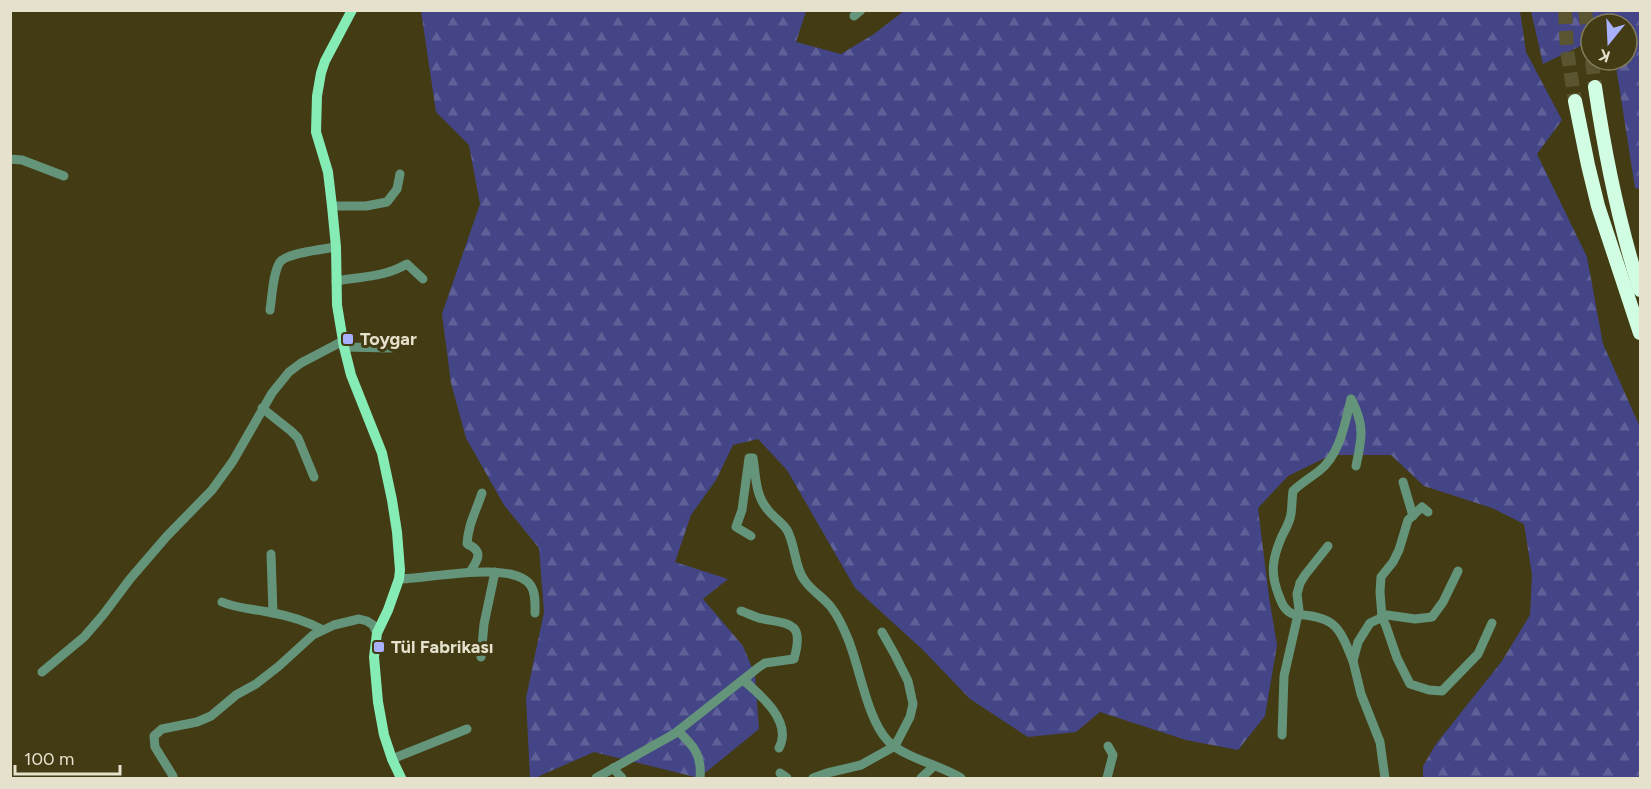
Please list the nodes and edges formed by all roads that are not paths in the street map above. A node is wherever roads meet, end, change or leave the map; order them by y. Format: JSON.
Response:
{"nodes":[{"id":1,"x":352,"y":10,"type":"edge"},
{"id":2,"x":1595,"y":87,"type":"tunnel mouth"},
{"id":3,"x":1575,"y":101,"type":"tunnel mouth"},
{"id":4,"x":10,"y":159,"type":"edge"},
{"id":5,"x":400,"y":174,"type":"dead end"},
{"id":6,"x":64,"y":176,"type":"dead end"},
{"id":7,"x":332,"y":206,"type":"junction"},
{"id":8,"x":336,"y":247,"type":"junction"},
{"id":9,"x":423,"y":279,"type":"dead end"},
{"id":10,"x":336,"y":281,"type":"junction"},
{"id":11,"x":1641,"y":290,"type":"edge"},
{"id":12,"x":270,"y":310,"type":"dead end"},
{"id":13,"x":1641,"y":333,"type":"edge"},
{"id":14,"x":344,"y":344,"type":"junction"},
{"id":15,"x":391,"y":348,"type":"dead end"},
{"id":16,"x":262,"y":408,"type":"junction"},
{"id":17,"x":1356,"y":466,"type":"dead end"},
{"id":18,"x":314,"y":477,"type":"dead end"},
{"id":19,"x":1402,"y":482,"type":"dead end"},
{"id":20,"x":482,"y":493,"type":"dead end"},
{"id":21,"x":1428,"y":512,"type":"dead end"},
{"id":22,"x":1413,"y":516,"type":"junction"},
{"id":23,"x":751,"y":536,"type":"dead end"},
{"id":24,"x":1328,"y":546,"type":"dead end"},
{"id":25,"x":272,"y":554,"type":"dead end"},
{"id":26,"x":1458,"y":571,"type":"dead end"},
{"id":27,"x":470,"y":572,"type":"junction"},
{"id":28,"x":495,"y":572,"type":"junction"},
{"id":29,"x":399,"y":579,"type":"junction"},
{"id":30,"x":222,"y":603,"type":"dead end"},
{"id":31,"x":741,"y":610,"type":"dead end"},
{"id":32,"x":273,"y":613,"type":"junction"},
{"id":33,"x":535,"y":614,"type":"dead end"},
{"id":34,"x":1298,"y":614,"type":"junction"},
{"id":35,"x":1382,"y":617,"type":"junction"},
{"id":36,"x":1492,"y":623,"type":"dead end"},
{"id":37,"x":323,"y":630,"type":"junction"},
{"id":38,"x":882,"y":632,"type":"dead end"},
{"id":39,"x":377,"y":633,"type":"junction"},
{"id":40,"x":481,"y":657,"type":"dead end"},
{"id":41,"x":1353,"y":661,"type":"junction"},
{"id":42,"x":42,"y":672,"type":"dead end"},
{"id":43,"x":743,"y":680,"type":"junction"},
{"id":44,"x":467,"y":729,"type":"dead end"},
{"id":45,"x":678,"y":730,"type":"junction"},
{"id":46,"x":1282,"y":735,"type":"dead end"},
{"id":47,"x":895,"y":746,"type":"junction"},
{"id":48,"x":1108,"y":746,"type":"dead end"},
{"id":49,"x":779,"y":748,"type":"dead end"},
{"id":50,"x":392,"y":759,"type":"junction"},
{"id":51,"x":934,"y":766,"type":"junction"},
{"id":52,"x":614,"y":768,"type":"junction"},
{"id":53,"x":173,"y":778,"type":"edge"},
{"id":54,"x":401,"y":778,"type":"edge"},
{"id":55,"x":596,"y":778,"type":"edge"},
{"id":56,"x":622,"y":778,"type":"edge"},
{"id":57,"x":700,"y":778,"type":"edge"},
{"id":58,"x":813,"y":778,"type":"edge"},
{"id":59,"x":921,"y":778,"type":"edge"},
{"id":60,"x":961,"y":778,"type":"edge"},
{"id":61,"x":1107,"y":778,"type":"edge"},
{"id":62,"x":1385,"y":778,"type":"edge"}],
"edges":[{"from":1,"to":7,"type":"main road"},
{"from":2,"to":11,"type":"highway"},
{"from":3,"to":13,"type":"highway"},
{"from":4,"to":6,"type":"street"},
{"from":5,"to":7,"type":"street"},
{"from":7,"to":8,"type":"main road"},
{"from":8,"to":10,"type":"main road"},
{"from":8,"to":12,"type":"street"},
{"from":9,"to":10,"type":"street"},
{"from":10,"to":14,"type":"main road"},
{"from":14,"to":15,"type":"street"},
{"from":14,"to":16,"type":"street"},
{"from":14,"to":29,"type":"main road"},
{"from":16,"to":18,"type":"street"},
{"from":16,"to":42,"type":"street"},
{"from":17,"to":34,"type":"street"},
{"from":19,"to":22,"type":"street"},
{"from":20,"to":27,"type":"street"},
{"from":21,"to":22,"type":"street"},
{"from":22,"to":35,"type":"street"},
{"from":23,"to":47,"type":"street"},
{"from":24,"to":34,"type":"street"},
{"from":25,"to":32,"type":"street"},
{"from":26,"to":35,"type":"street"},
{"from":27,"to":28,"type":"street"},
{"from":27,"to":29,"type":"street"},
{"from":28,"to":33,"type":"street"},
{"from":28,"to":40,"type":"street"},
{"from":29,"to":39,"type":"main road"},
{"from":30,"to":32,"type":"street"},
{"from":31,"to":43,"type":"street"},
{"from":32,"to":37,"type":"street"},
{"from":34,"to":41,"type":"street"},
{"from":34,"to":46,"type":"street"},
{"from":35,"to":36,"type":"street"},
{"from":35,"to":41,"type":"street"},
{"from":37,"to":39,"type":"street"},
{"from":37,"to":53,"type":"street"},
{"from":38,"to":47,"type":"street"},
{"from":39,"to":50,"type":"main road"},
{"from":41,"to":62,"type":"street"},
{"from":43,"to":45,"type":"street"},
{"from":43,"to":49,"type":"street"},
{"from":44,"to":50,"type":"street"},
{"from":45,"to":52,"type":"street"},
{"from":45,"to":57,"type":"street"},
{"from":47,"to":51,"type":"street"},
{"from":47,"to":58,"type":"street"},
{"from":48,"to":61,"type":"street"},
{"from":50,"to":54,"type":"main road"},
{"from":51,"to":59,"type":"street"},
{"from":51,"to":60,"type":"street"},
{"from":52,"to":55,"type":"street"},
{"from":52,"to":56,"type":"street"}]}
